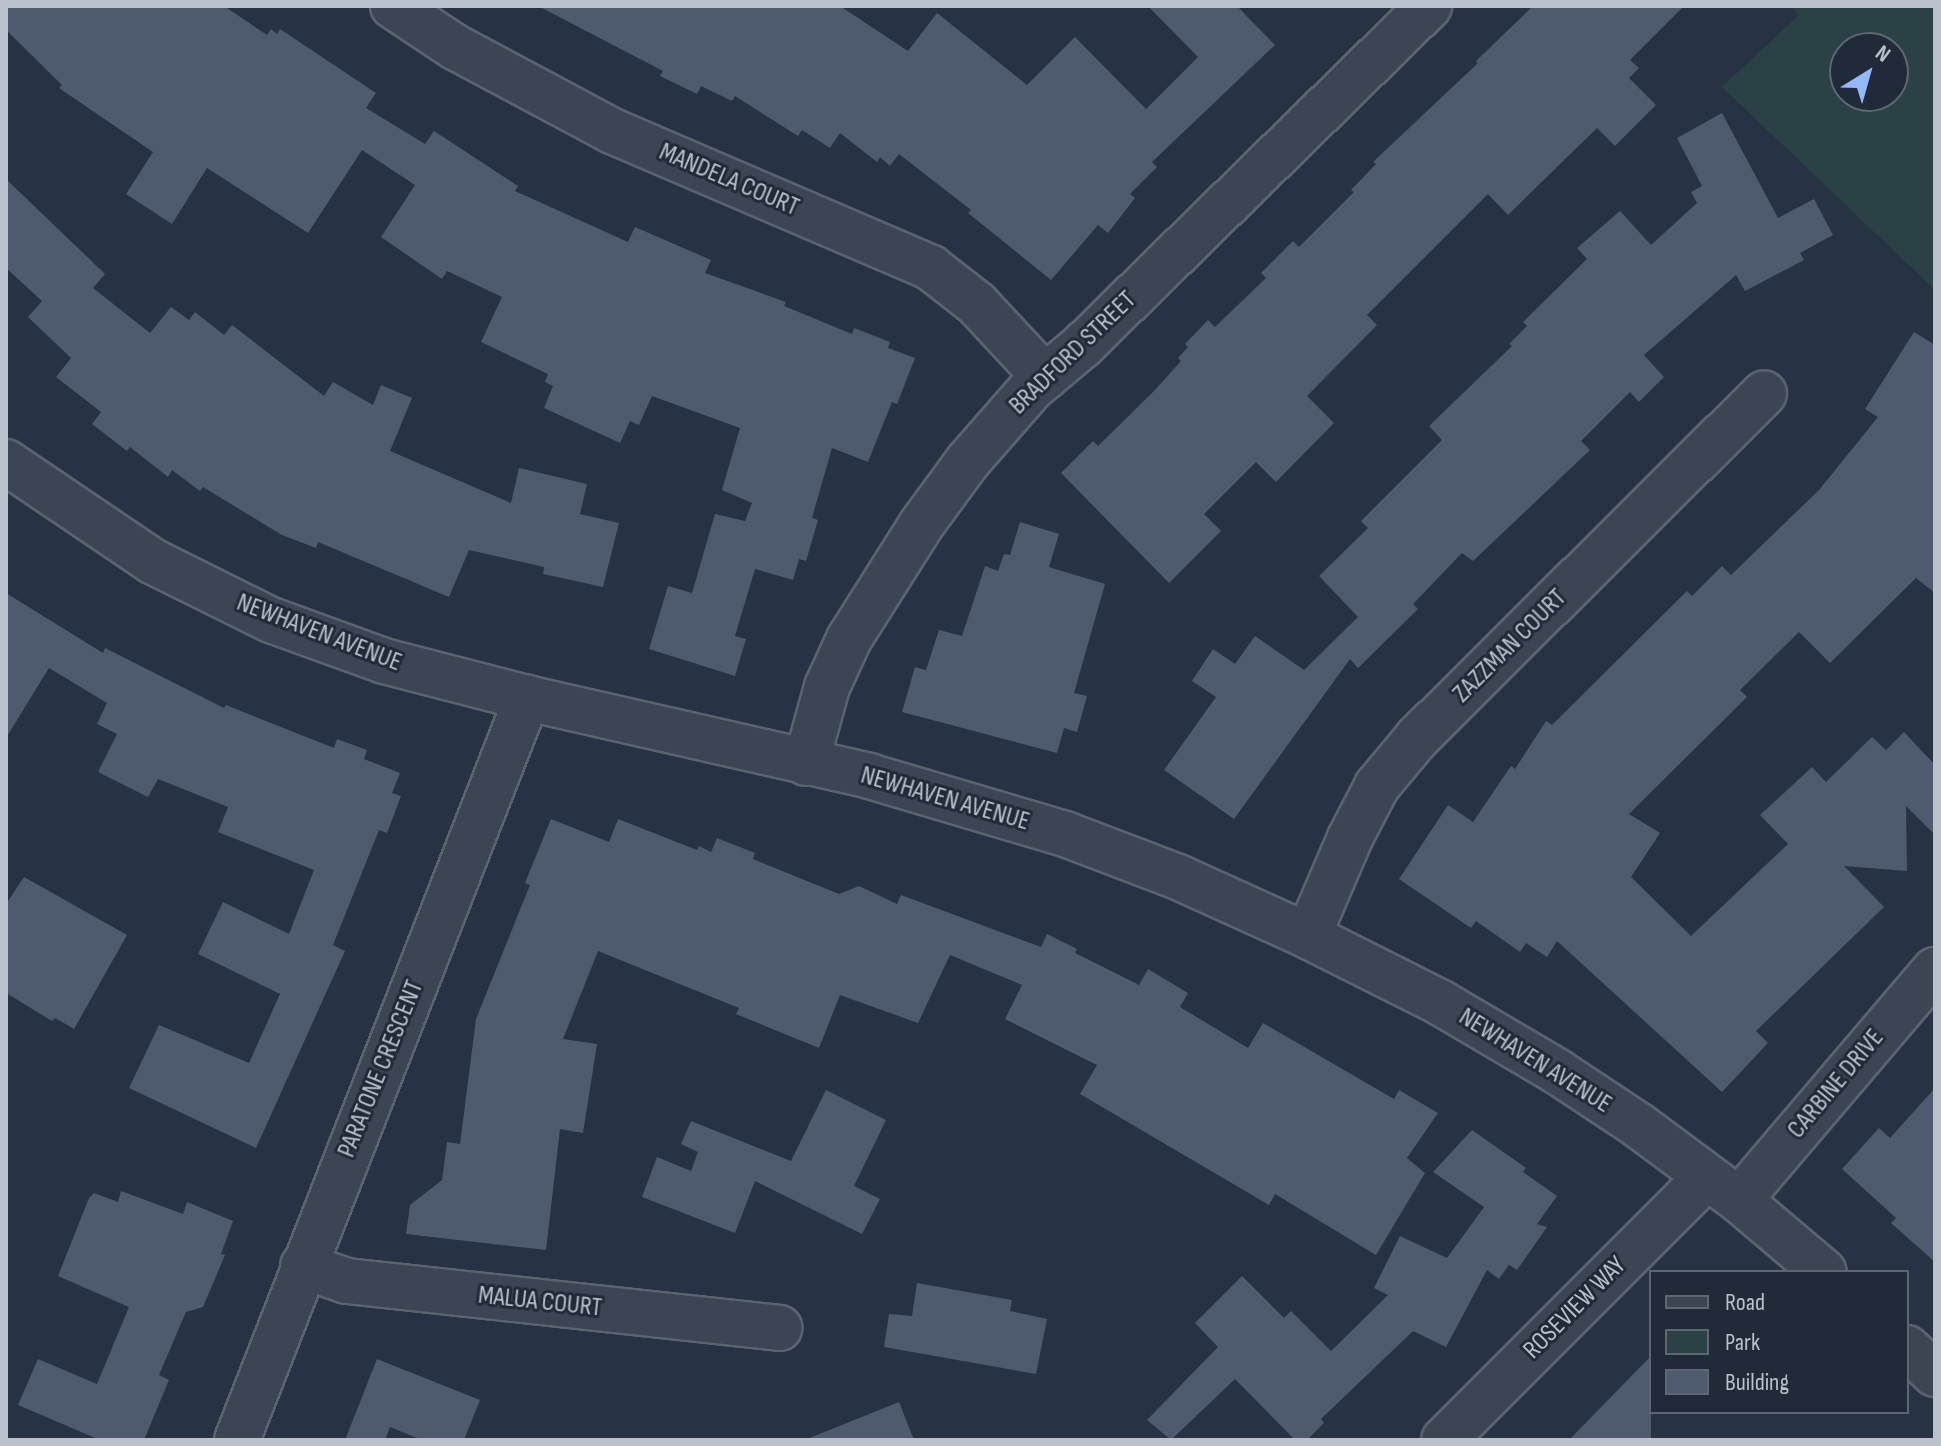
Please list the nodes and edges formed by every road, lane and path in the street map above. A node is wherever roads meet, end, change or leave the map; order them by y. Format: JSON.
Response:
{"nodes":[{"id":1,"x":393,"y":6,"type":"edge"},
{"id":2,"x":1429,"y":6,"type":"edge"},
{"id":3,"x":1045,"y":377,"type":"junction"},
{"id":4,"x":1764,"y":393,"type":"dead end"},
{"id":5,"x":6,"y":462,"type":"edge"},
{"id":6,"x":527,"y":698,"type":"junction"},
{"id":7,"x":806,"y":763,"type":"junction"},
{"id":8,"x":1308,"y":936,"type":"junction"},
{"id":9,"x":1935,"y":970,"type":"edge"},
{"id":10,"x":1723,"y":1188,"type":"junction"},
{"id":11,"x":303,"y":1266,"type":"junction"},
{"id":12,"x":1822,"y":1270,"type":"edge"},
{"id":13,"x":779,"y":1328,"type":"dead end"},
{"id":14,"x":1909,"y":1350,"type":"edge"},
{"id":15,"x":1935,"y":1374,"type":"edge"},
{"id":16,"x":237,"y":1440,"type":"edge"},
{"id":17,"x":1444,"y":1440,"type":"edge"}],
"edges":[{"from":1,"to":3,"type":"street","name":"MANDELA COURT"},
{"from":2,"to":3,"type":"street","name":"BRADFORD STREET"},
{"from":3,"to":7,"type":"street","name":"BRADFORD STREET"},
{"from":4,"to":8,"type":"street","name":"ZAZZMAN COURT"},
{"from":5,"to":6,"type":"street","name":"NEWHAVEN AVENUE"},
{"from":6,"to":7,"type":"street","name":"NEWHAVEN AVENUE"},
{"from":6,"to":11,"type":"street","name":"PARATONE CRESCENT"},
{"from":7,"to":8,"type":"street","name":"NEWHAVEN AVENUE"},
{"from":8,"to":10,"type":"street","name":"NEWHAVEN AVENUE"},
{"from":9,"to":10,"type":"street","name":"CARBINE DRIVE"},
{"from":10,"to":12,"type":"street","name":"NEWHAVEN AVENUE"},
{"from":10,"to":17,"type":"street","name":"ROSEVIEW WAY"},
{"from":11,"to":13,"type":"street","name":"MALUA COURT"},
{"from":11,"to":16,"type":"street","name":"PARATONE CRESCENT"},
{"from":14,"to":15,"type":"street"}]}
